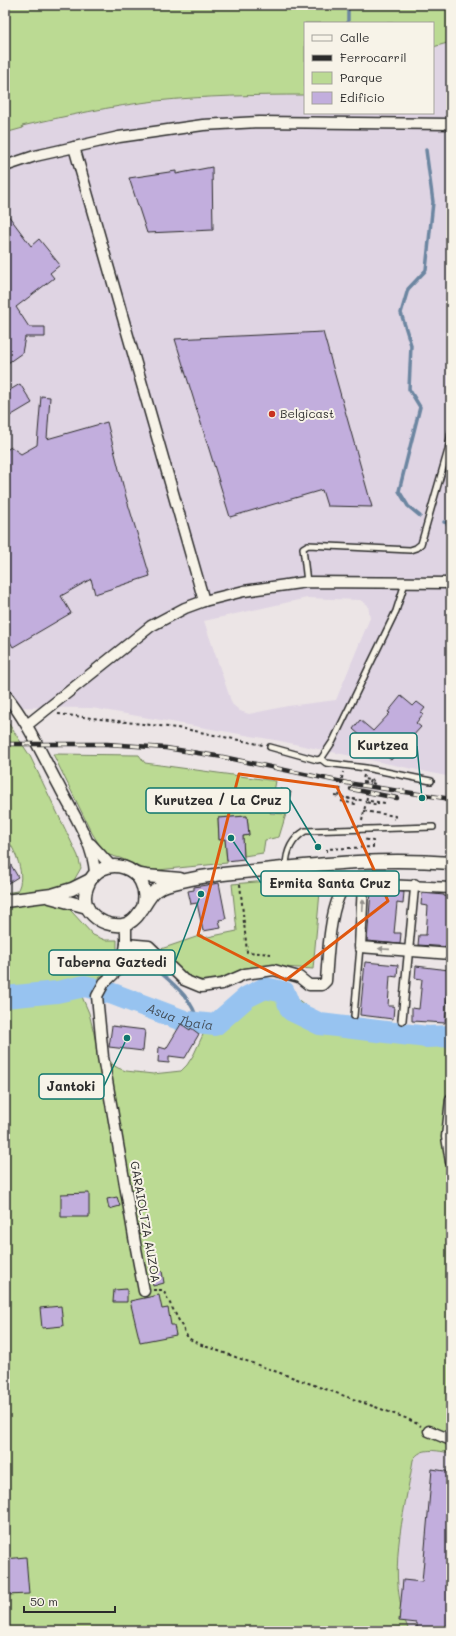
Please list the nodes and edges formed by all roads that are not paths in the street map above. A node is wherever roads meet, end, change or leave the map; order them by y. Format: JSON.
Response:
{"nodes":[{"id":1,"x":451,"y":124,"type":"edge"},
{"id":2,"x":74,"y":147,"type":"junction"},
{"id":3,"x":5,"y":166,"type":"edge"},
{"id":4,"x":451,"y":432,"type":"edge"},
{"id":5,"x":307,"y":582,"type":"junction"},
{"id":6,"x":405,"y":583,"type":"junction"},
{"id":7,"x":451,"y":583,"type":"edge"},
{"id":8,"x":204,"y":600,"type":"junction"},
{"id":9,"x":5,"y":694,"type":"edge"},
{"id":10,"x":27,"y":726,"type":"junction"},
{"id":11,"x":270,"y":747,"type":"road end"},
{"id":12,"x":321,"y":759,"type":"junction"},
{"id":13,"x":431,"y":781,"type":"dead end"},
{"id":14,"x":433,"y":827,"type":"dead end"},
{"id":15,"x":87,"y":839,"type":"junction"},
{"id":16,"x":451,"y":862,"type":"edge"},
{"id":17,"x":111,"y":866,"type":"junction"},
{"id":18,"x":286,"y":867,"type":"junction"},
{"id":19,"x":135,"y":874,"type":"junction"},
{"id":20,"x":93,"y":876,"type":"junction"},
{"id":21,"x":197,"y":879,"type":"junction"},
{"id":22,"x":363,"y":884,"type":"junction"},
{"id":23,"x":415,"y":884,"type":"junction"},
{"id":24,"x":451,"y":888,"type":"edge"},
{"id":25,"x":32,"y":897,"type":"junction"},
{"id":26,"x":5,"y":901,"type":"edge"},
{"id":27,"x":87,"y":907,"type":"junction"},
{"id":28,"x":142,"y":908,"type":"junction"},
{"id":29,"x":126,"y":925,"type":"junction"},
{"id":30,"x":126,"y":944,"type":"junction"},
{"id":31,"x":360,"y":947,"type":"junction"},
{"id":32,"x":409,"y":951,"type":"junction"},
{"id":33,"x":451,"y":954,"type":"edge"},
{"id":34,"x":354,"y":1016,"type":"dead end"},
{"id":35,"x":402,"y":1020,"type":"dead end"},
{"id":36,"x":451,"y":1099,"type":"edge"},
{"id":37,"x":451,"y":1162,"type":"edge"},
{"id":38,"x":144,"y":1291,"type":"road end"},
{"id":39,"x":428,"y":1431,"type":"road end"},
{"id":40,"x":451,"y":1440,"type":"edge"}],
"edges":[{"from":1,"to":2,"type":"street"},
{"from":2,"to":3,"type":"street"},
{"from":2,"to":8,"type":"street"},
{"from":4,"to":5,"type":"lane"},
{"from":5,"to":6,"type":"street"},
{"from":5,"to":8,"type":"street"},
{"from":6,"to":7,"type":"street"},
{"from":6,"to":12,"type":"lane"},
{"from":8,"to":10,"type":"street"},
{"from":9,"to":10,"type":"street"},
{"from":10,"to":15,"type":"street"},
{"from":11,"to":12,"type":"lane"},
{"from":12,"to":13,"type":"lane"},
{"from":14,"to":18,"type":"lane"},
{"from":15,"to":17,"type":"street"},
{"from":15,"to":20,"type":"street"},
{"from":16,"to":18,"type":"street"},
{"from":17,"to":19,"type":"street"},
{"from":17,"to":20,"type":"street"},
{"from":18,"to":21,"type":"street"},
{"from":19,"to":21,"type":"street"},
{"from":19,"to":28,"type":"street"},
{"from":20,"to":25,"type":"street"},
{"from":20,"to":27,"type":"street"},
{"from":21,"to":28,"type":"street"},
{"from":22,"to":23,"type":"street"},
{"from":22,"to":30,"type":"street"},
{"from":31,"to":22,"type":"street","one_way":true},
{"from":23,"to":24,"type":"street"},
{"from":23,"to":32,"type":"street"},
{"from":25,"to":26,"type":"street"},
{"from":25,"to":27,"type":"street"},
{"from":27,"to":29,"type":"street"},
{"from":28,"to":29,"type":"street"},
{"from":29,"to":30,"type":"street"},
{"from":30,"to":38,"type":"street","name":"GARAIOLTZA AUZOA"},
{"from":32,"to":31,"type":"street","one_way":true},
{"from":31,"to":34,"type":"lane"},
{"from":32,"to":33,"type":"street"},
{"from":32,"to":35,"type":"street"},
{"from":36,"to":37,"type":"street"},
{"from":39,"to":40,"type":"street"}]}
